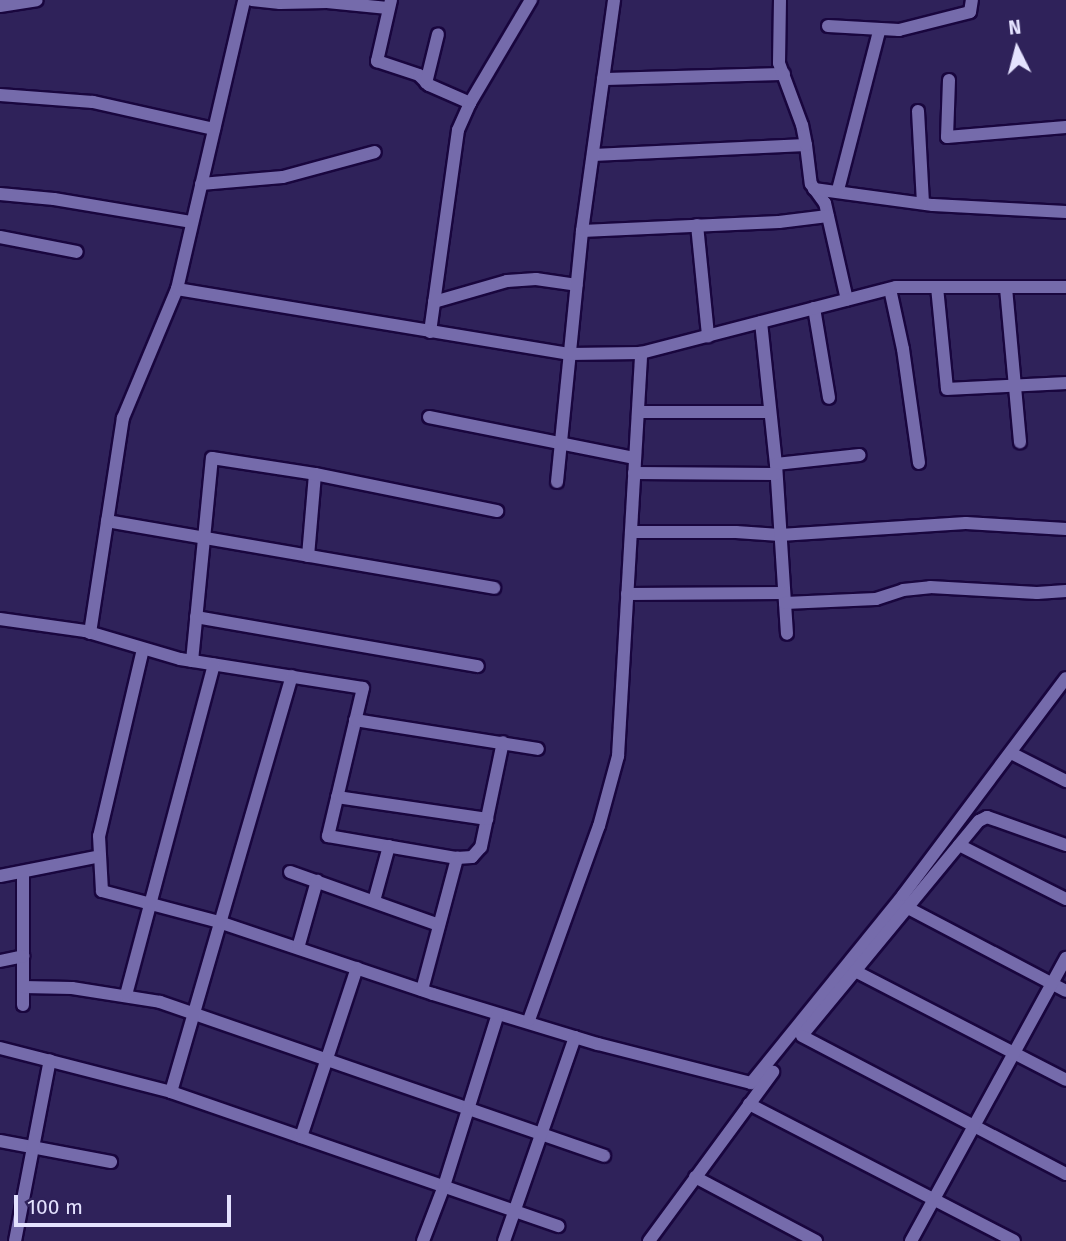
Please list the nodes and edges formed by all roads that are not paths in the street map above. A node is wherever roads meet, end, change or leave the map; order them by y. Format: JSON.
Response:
{"nodes":[{"id":1,"x":37,"y":0,"type":"edge"},
{"id":2,"x":244,"y":0,"type":"edge"},
{"id":3,"x":252,"y":0,"type":"edge"},
{"id":4,"x":531,"y":0,"type":"edge"},
{"id":5,"x":614,"y":0,"type":"edge"},
{"id":6,"x":780,"y":0,"type":"edge"},
{"id":7,"x":972,"y":0,"type":"edge"},
{"id":8,"x":389,"y":4,"type":"edge"},
{"id":9,"x":0,"y":6,"type":"edge"},
{"id":10,"x":828,"y":26,"type":"dead end"},
{"id":11,"x":879,"y":31,"type":"junction"},
{"id":12,"x":438,"y":34,"type":"dead end"},
{"id":13,"x":784,"y":74,"type":"junction"},
{"id":14,"x":603,"y":79,"type":"junction"},
{"id":15,"x":949,"y":80,"type":"dead end"},
{"id":16,"x":426,"y":83,"type":"junction"},
{"id":17,"x":0,"y":95,"type":"edge"},
{"id":18,"x":470,"y":103,"type":"junction"},
{"id":19,"x":918,"y":111,"type":"dead end"},
{"id":20,"x":1066,"y":127,"type":"edge"},
{"id":21,"x":214,"y":129,"type":"junction"},
{"id":22,"x":806,"y":145,"type":"junction"},
{"id":23,"x":375,"y":152,"type":"dead end"},
{"id":24,"x":593,"y":155,"type":"junction"},
{"id":25,"x":201,"y":184,"type":"junction"},
{"id":26,"x":814,"y":189,"type":"junction"},
{"id":27,"x":838,"y":190,"type":"junction"},
{"id":28,"x":0,"y":194,"type":"edge"},
{"id":29,"x":923,"y":202,"type":"junction"},
{"id":30,"x":1066,"y":212,"type":"edge"},
{"id":31,"x":828,"y":216,"type":"junction"},
{"id":32,"x":192,"y":222,"type":"junction"},
{"id":33,"x":697,"y":226,"type":"junction"},
{"id":34,"x":582,"y":230,"type":"junction"},
{"id":35,"x":0,"y":237,"type":"edge"},
{"id":36,"x":77,"y":252,"type":"dead end"},
{"id":37,"x":577,"y":285,"type":"junction"},
{"id":38,"x":937,"y":288,"type":"junction"},
{"id":39,"x":1006,"y":288,"type":"junction"},
{"id":40,"x":1066,"y":288,"type":"edge"},
{"id":41,"x":177,"y":289,"type":"junction"},
{"id":42,"x":890,"y":289,"type":"junction"},
{"id":43,"x":847,"y":300,"type":"junction"},
{"id":44,"x":434,"y":302,"type":"junction"},
{"id":45,"x":814,"y":308,"type":"junction"},
{"id":46,"x":761,"y":322,"type":"junction"},
{"id":47,"x":430,"y":332,"type":"junction"},
{"id":48,"x":708,"y":335,"type":"junction"},
{"id":49,"x":641,"y":353,"type":"junction"},
{"id":50,"x":569,"y":354,"type":"junction"},
{"id":51,"x":1066,"y":383,"type":"edge"},
{"id":52,"x":1015,"y":386,"type":"junction"},
{"id":53,"x":828,"y":398,"type":"dead end"},
{"id":54,"x":638,"y":412,"type":"junction"},
{"id":55,"x":770,"y":412,"type":"junction"},
{"id":56,"x":429,"y":417,"type":"dead end"},
{"id":57,"x":1020,"y":442,"type":"dead end"},
{"id":58,"x":561,"y":443,"type":"junction"},
{"id":59,"x":860,"y":455,"type":"dead end"},
{"id":60,"x":635,"y":458,"type":"junction"},
{"id":61,"x":919,"y":463,"type":"dead end"},
{"id":62,"x":776,"y":469,"type":"junction"},
{"id":63,"x":634,"y":473,"type":"junction"},
{"id":64,"x":315,"y":474,"type":"junction"},
{"id":65,"x":557,"y":482,"type":"dead end"},
{"id":66,"x":497,"y":511,"type":"dead end"},
{"id":67,"x":107,"y":522,"type":"junction"},
{"id":68,"x":1066,"y":529,"type":"edge"},
{"id":69,"x":631,"y":532,"type":"junction"},
{"id":70,"x":780,"y":535,"type":"junction"},
{"id":71,"x":203,"y":538,"type":"junction"},
{"id":72,"x":308,"y":556,"type":"junction"},
{"id":73,"x":494,"y":588,"type":"dead end"},
{"id":74,"x":1066,"y":591,"type":"edge"},
{"id":75,"x":627,"y":594,"type":"junction"},
{"id":76,"x":785,"y":598,"type":"junction"},
{"id":77,"x":196,"y":617,"type":"junction"},
{"id":78,"x":0,"y":619,"type":"edge"},
{"id":79,"x":90,"y":633,"type":"junction"},
{"id":80,"x":787,"y":634,"type":"dead end"},
{"id":81,"x":143,"y":649,"type":"junction"},
{"id":82,"x":192,"y":661,"type":"junction"},
{"id":83,"x":214,"y":664,"type":"junction"},
{"id":84,"x":478,"y":666,"type":"dead end"},
{"id":85,"x":292,"y":676,"type":"junction"},
{"id":86,"x":1065,"y":683,"type":"edge"},
{"id":87,"x":355,"y":720,"type":"junction"},
{"id":88,"x":503,"y":742,"type":"junction"},
{"id":89,"x":538,"y":749,"type":"dead end"},
{"id":90,"x":1011,"y":754,"type":"junction"},
{"id":91,"x":1066,"y":781,"type":"edge"},
{"id":92,"x":337,"y":797,"type":"junction"},
{"id":93,"x":487,"y":819,"type":"junction"},
{"id":94,"x":959,"y":845,"type":"junction"},
{"id":95,"x":1066,"y":845,"type":"edge"},
{"id":96,"x":389,"y":846,"type":"junction"},
{"id":97,"x":100,"y":856,"type":"junction"},
{"id":98,"x":457,"y":858,"type":"junction"},
{"id":99,"x":23,"y":872,"type":"junction"},
{"id":100,"x":290,"y":872,"type":"dead end"},
{"id":101,"x":0,"y":876,"type":"edge"},
{"id":102,"x":317,"y":881,"type":"junction"},
{"id":103,"x":1066,"y":899,"type":"edge"},
{"id":104,"x":374,"y":901,"type":"junction"},
{"id":105,"x":150,"y":904,"type":"junction"},
{"id":106,"x":908,"y":908,"type":"junction"},
{"id":107,"x":219,"y":922,"type":"junction"},
{"id":108,"x":439,"y":925,"type":"junction"},
{"id":109,"x":298,"y":948,"type":"junction"},
{"id":110,"x":23,"y":956,"type":"junction"},
{"id":111,"x":1066,"y":958,"type":"edge"},
{"id":112,"x":0,"y":961,"type":"edge"},
{"id":113,"x":357,"y":968,"type":"junction"},
{"id":114,"x":855,"y":971,"type":"junction"},
{"id":115,"x":1052,"y":984,"type":"junction"},
{"id":116,"x":23,"y":987,"type":"junction"},
{"id":117,"x":422,"y":990,"type":"junction"},
{"id":118,"x":1066,"y":991,"type":"edge"},
{"id":119,"x":126,"y":995,"type":"junction"},
{"id":120,"x":23,"y":1005,"type":"dead end"},
{"id":121,"x":193,"y":1014,"type":"junction"},
{"id":122,"x":498,"y":1014,"type":"junction"},
{"id":123,"x":529,"y":1020,"type":"dead end"},
{"id":124,"x":802,"y":1036,"type":"junction"},
{"id":125,"x":575,"y":1037,"type":"junction"},
{"id":126,"x":0,"y":1048,"type":"edge"},
{"id":127,"x":1014,"y":1052,"type":"junction"},
{"id":128,"x":50,"y":1060,"type":"junction"},
{"id":129,"x":327,"y":1060,"type":"junction"},
{"id":130,"x":1066,"y":1080,"type":"edge"},
{"id":131,"x":171,"y":1092,"type":"junction"},
{"id":132,"x":750,"y":1104,"type":"junction"},
{"id":133,"x":469,"y":1108,"type":"junction"},
{"id":134,"x":974,"y":1126,"type":"junction"},
{"id":135,"x":542,"y":1135,"type":"junction"},
{"id":136,"x":301,"y":1137,"type":"junction"},
{"id":137,"x":0,"y":1141,"type":"edge"},
{"id":138,"x":33,"y":1148,"type":"junction"},
{"id":139,"x":604,"y":1156,"type":"dead end"},
{"id":140,"x":111,"y":1162,"type":"dead end"},
{"id":141,"x":1066,"y":1174,"type":"edge"},
{"id":142,"x":695,"y":1177,"type":"junction"},
{"id":143,"x":444,"y":1186,"type":"junction"},
{"id":144,"x":934,"y":1200,"type":"junction"},
{"id":145,"x":515,"y":1211,"type":"junction"},
{"id":146,"x":558,"y":1226,"type":"dead end"},
{"id":147,"x":809,"y":1239,"type":"edge"},
{"id":148,"x":15,"y":1241,"type":"edge"},
{"id":149,"x":423,"y":1241,"type":"edge"},
{"id":150,"x":504,"y":1241,"type":"edge"},
{"id":151,"x":649,"y":1241,"type":"edge"},
{"id":152,"x":911,"y":1241,"type":"edge"},
{"id":153,"x":1014,"y":1241,"type":"edge"}],
"edges":[{"from":1,"to":9,"type":"street"},
{"from":2,"to":21,"type":"street"},
{"from":3,"to":8,"type":"street"},
{"from":4,"to":18,"type":"street"},
{"from":5,"to":14,"type":"street"},
{"from":6,"to":13,"type":"street"},
{"from":7,"to":11,"type":"street"},
{"from":8,"to":16,"type":"street"},
{"from":10,"to":11,"type":"street"},
{"from":11,"to":27,"type":"street"},
{"from":12,"to":16,"type":"street"},
{"from":13,"to":14,"type":"street"},
{"from":13,"to":22,"type":"street"},
{"from":14,"to":24,"type":"street"},
{"from":15,"to":20,"type":"street"},
{"from":16,"to":18,"type":"street"},
{"from":17,"to":21,"type":"street"},
{"from":18,"to":44,"type":"street"},
{"from":19,"to":29,"type":"street"},
{"from":21,"to":25,"type":"street"},
{"from":22,"to":24,"type":"street"},
{"from":22,"to":26,"type":"street"},
{"from":23,"to":25,"type":"street"},
{"from":24,"to":34,"type":"street"},
{"from":25,"to":32,"type":"street"},
{"from":26,"to":27,"type":"street"},
{"from":26,"to":31,"type":"street"},
{"from":27,"to":29,"type":"street"},
{"from":28,"to":32,"type":"street"},
{"from":29,"to":30,"type":"street"},
{"from":31,"to":33,"type":"street"},
{"from":31,"to":43,"type":"street"},
{"from":32,"to":41,"type":"street"},
{"from":33,"to":34,"type":"street"},
{"from":33,"to":48,"type":"street"},
{"from":34,"to":37,"type":"street"},
{"from":35,"to":36,"type":"street"},
{"from":37,"to":44,"type":"street"},
{"from":37,"to":50,"type":"street"},
{"from":38,"to":39,"type":"street"},
{"from":38,"to":42,"type":"street"},
{"from":38,"to":52,"type":"street"},
{"from":39,"to":40,"type":"street"},
{"from":39,"to":52,"type":"street"},
{"from":41,"to":47,"type":"street"},
{"from":41,"to":67,"type":"street"},
{"from":42,"to":43,"type":"street"},
{"from":42,"to":61,"type":"street"},
{"from":43,"to":45,"type":"street"},
{"from":44,"to":47,"type":"street"},
{"from":45,"to":46,"type":"street"},
{"from":45,"to":53,"type":"street"},
{"from":46,"to":48,"type":"street"},
{"from":46,"to":55,"type":"street"},
{"from":47,"to":50,"type":"street"},
{"from":48,"to":49,"type":"street"},
{"from":49,"to":50,"type":"street"},
{"from":49,"to":54,"type":"street"},
{"from":50,"to":58,"type":"street"},
{"from":51,"to":52,"type":"street"},
{"from":52,"to":57,"type":"street"},
{"from":54,"to":55,"type":"street"},
{"from":54,"to":60,"type":"street"},
{"from":55,"to":62,"type":"street"},
{"from":56,"to":58,"type":"street"},
{"from":58,"to":60,"type":"street"},
{"from":58,"to":65,"type":"street"},
{"from":59,"to":62,"type":"street"},
{"from":60,"to":63,"type":"street"},
{"from":62,"to":63,"type":"street"},
{"from":62,"to":70,"type":"street"},
{"from":63,"to":69,"type":"street"},
{"from":64,"to":66,"type":"street"},
{"from":64,"to":71,"type":"street"},
{"from":64,"to":72,"type":"street"},
{"from":67,"to":71,"type":"street"},
{"from":67,"to":79,"type":"street"},
{"from":68,"to":70,"type":"street"},
{"from":69,"to":70,"type":"street"},
{"from":69,"to":75,"type":"street"},
{"from":70,"to":76,"type":"street"},
{"from":71,"to":72,"type":"street"},
{"from":71,"to":77,"type":"street"},
{"from":72,"to":73,"type":"street"},
{"from":74,"to":76,"type":"street"},
{"from":75,"to":76,"type":"street"},
{"from":75,"to":123,"type":"street"},
{"from":76,"to":80,"type":"street"},
{"from":77,"to":82,"type":"street"},
{"from":77,"to":84,"type":"street"},
{"from":78,"to":79,"type":"street"},
{"from":79,"to":81,"type":"street"},
{"from":81,"to":82,"type":"street"},
{"from":81,"to":97,"type":"street"},
{"from":82,"to":83,"type":"street"},
{"from":83,"to":85,"type":"street"},
{"from":83,"to":105,"type":"street"},
{"from":85,"to":87,"type":"street"},
{"from":85,"to":107,"type":"street"},
{"from":86,"to":90,"type":"street"},
{"from":87,"to":88,"type":"street"},
{"from":87,"to":92,"type":"street"},
{"from":88,"to":89,"type":"street"},
{"from":88,"to":93,"type":"street"},
{"from":90,"to":91,"type":"street"},
{"from":90,"to":125,"type":"street"},
{"from":92,"to":93,"type":"street"},
{"from":92,"to":96,"type":"street"},
{"from":93,"to":98,"type":"street"},
{"from":94,"to":95,"type":"street"},
{"from":94,"to":103,"type":"street"},
{"from":94,"to":106,"type":"street"},
{"from":96,"to":98,"type":"street"},
{"from":96,"to":104,"type":"street"},
{"from":97,"to":99,"type":"street"},
{"from":97,"to":105,"type":"street"},
{"from":98,"to":108,"type":"street"},
{"from":99,"to":101,"type":"street"},
{"from":99,"to":110,"type":"street"},
{"from":100,"to":102,"type":"street"},
{"from":102,"to":104,"type":"street"},
{"from":102,"to":109,"type":"street"},
{"from":104,"to":108,"type":"street"},
{"from":105,"to":107,"type":"street"},
{"from":105,"to":119,"type":"street"},
{"from":106,"to":114,"type":"street"},
{"from":106,"to":115,"type":"street"},
{"from":107,"to":109,"type":"street"},
{"from":107,"to":121,"type":"street"},
{"from":108,"to":117,"type":"street"},
{"from":109,"to":113,"type":"street"},
{"from":110,"to":112,"type":"street"},
{"from":110,"to":116,"type":"street"},
{"from":111,"to":115,"type":"street"},
{"from":113,"to":117,"type":"street"},
{"from":113,"to":129,"type":"street"},
{"from":114,"to":124,"type":"street"},
{"from":114,"to":127,"type":"street"},
{"from":115,"to":118,"type":"street"},
{"from":115,"to":127,"type":"street"},
{"from":116,"to":119,"type":"street"},
{"from":116,"to":120,"type":"street"},
{"from":117,"to":122,"type":"street"},
{"from":119,"to":121,"type":"street"},
{"from":121,"to":129,"type":"street"},
{"from":121,"to":131,"type":"street"},
{"from":122,"to":125,"type":"street"},
{"from":122,"to":133,"type":"street"},
{"from":124,"to":132,"type":"street"},
{"from":124,"to":134,"type":"street"},
{"from":125,"to":135,"type":"street"},
{"from":126,"to":128,"type":"street"},
{"from":127,"to":130,"type":"street"},
{"from":127,"to":134,"type":"street"},
{"from":128,"to":131,"type":"street"},
{"from":128,"to":138,"type":"street"},
{"from":129,"to":133,"type":"street"},
{"from":129,"to":136,"type":"street"},
{"from":131,"to":136,"type":"street"},
{"from":132,"to":142,"type":"street"},
{"from":132,"to":144,"type":"street"},
{"from":133,"to":135,"type":"street"},
{"from":133,"to":143,"type":"street"},
{"from":134,"to":141,"type":"street"},
{"from":134,"to":144,"type":"street"},
{"from":135,"to":139,"type":"street"},
{"from":135,"to":145,"type":"street"},
{"from":136,"to":143,"type":"street"},
{"from":137,"to":138,"type":"street"},
{"from":138,"to":140,"type":"street"},
{"from":138,"to":148,"type":"street"},
{"from":142,"to":147,"type":"street"},
{"from":142,"to":151,"type":"street"},
{"from":143,"to":145,"type":"street"},
{"from":143,"to":149,"type":"street"},
{"from":144,"to":152,"type":"street"},
{"from":144,"to":153,"type":"street"},
{"from":145,"to":146,"type":"street"},
{"from":145,"to":150,"type":"street"}]}
